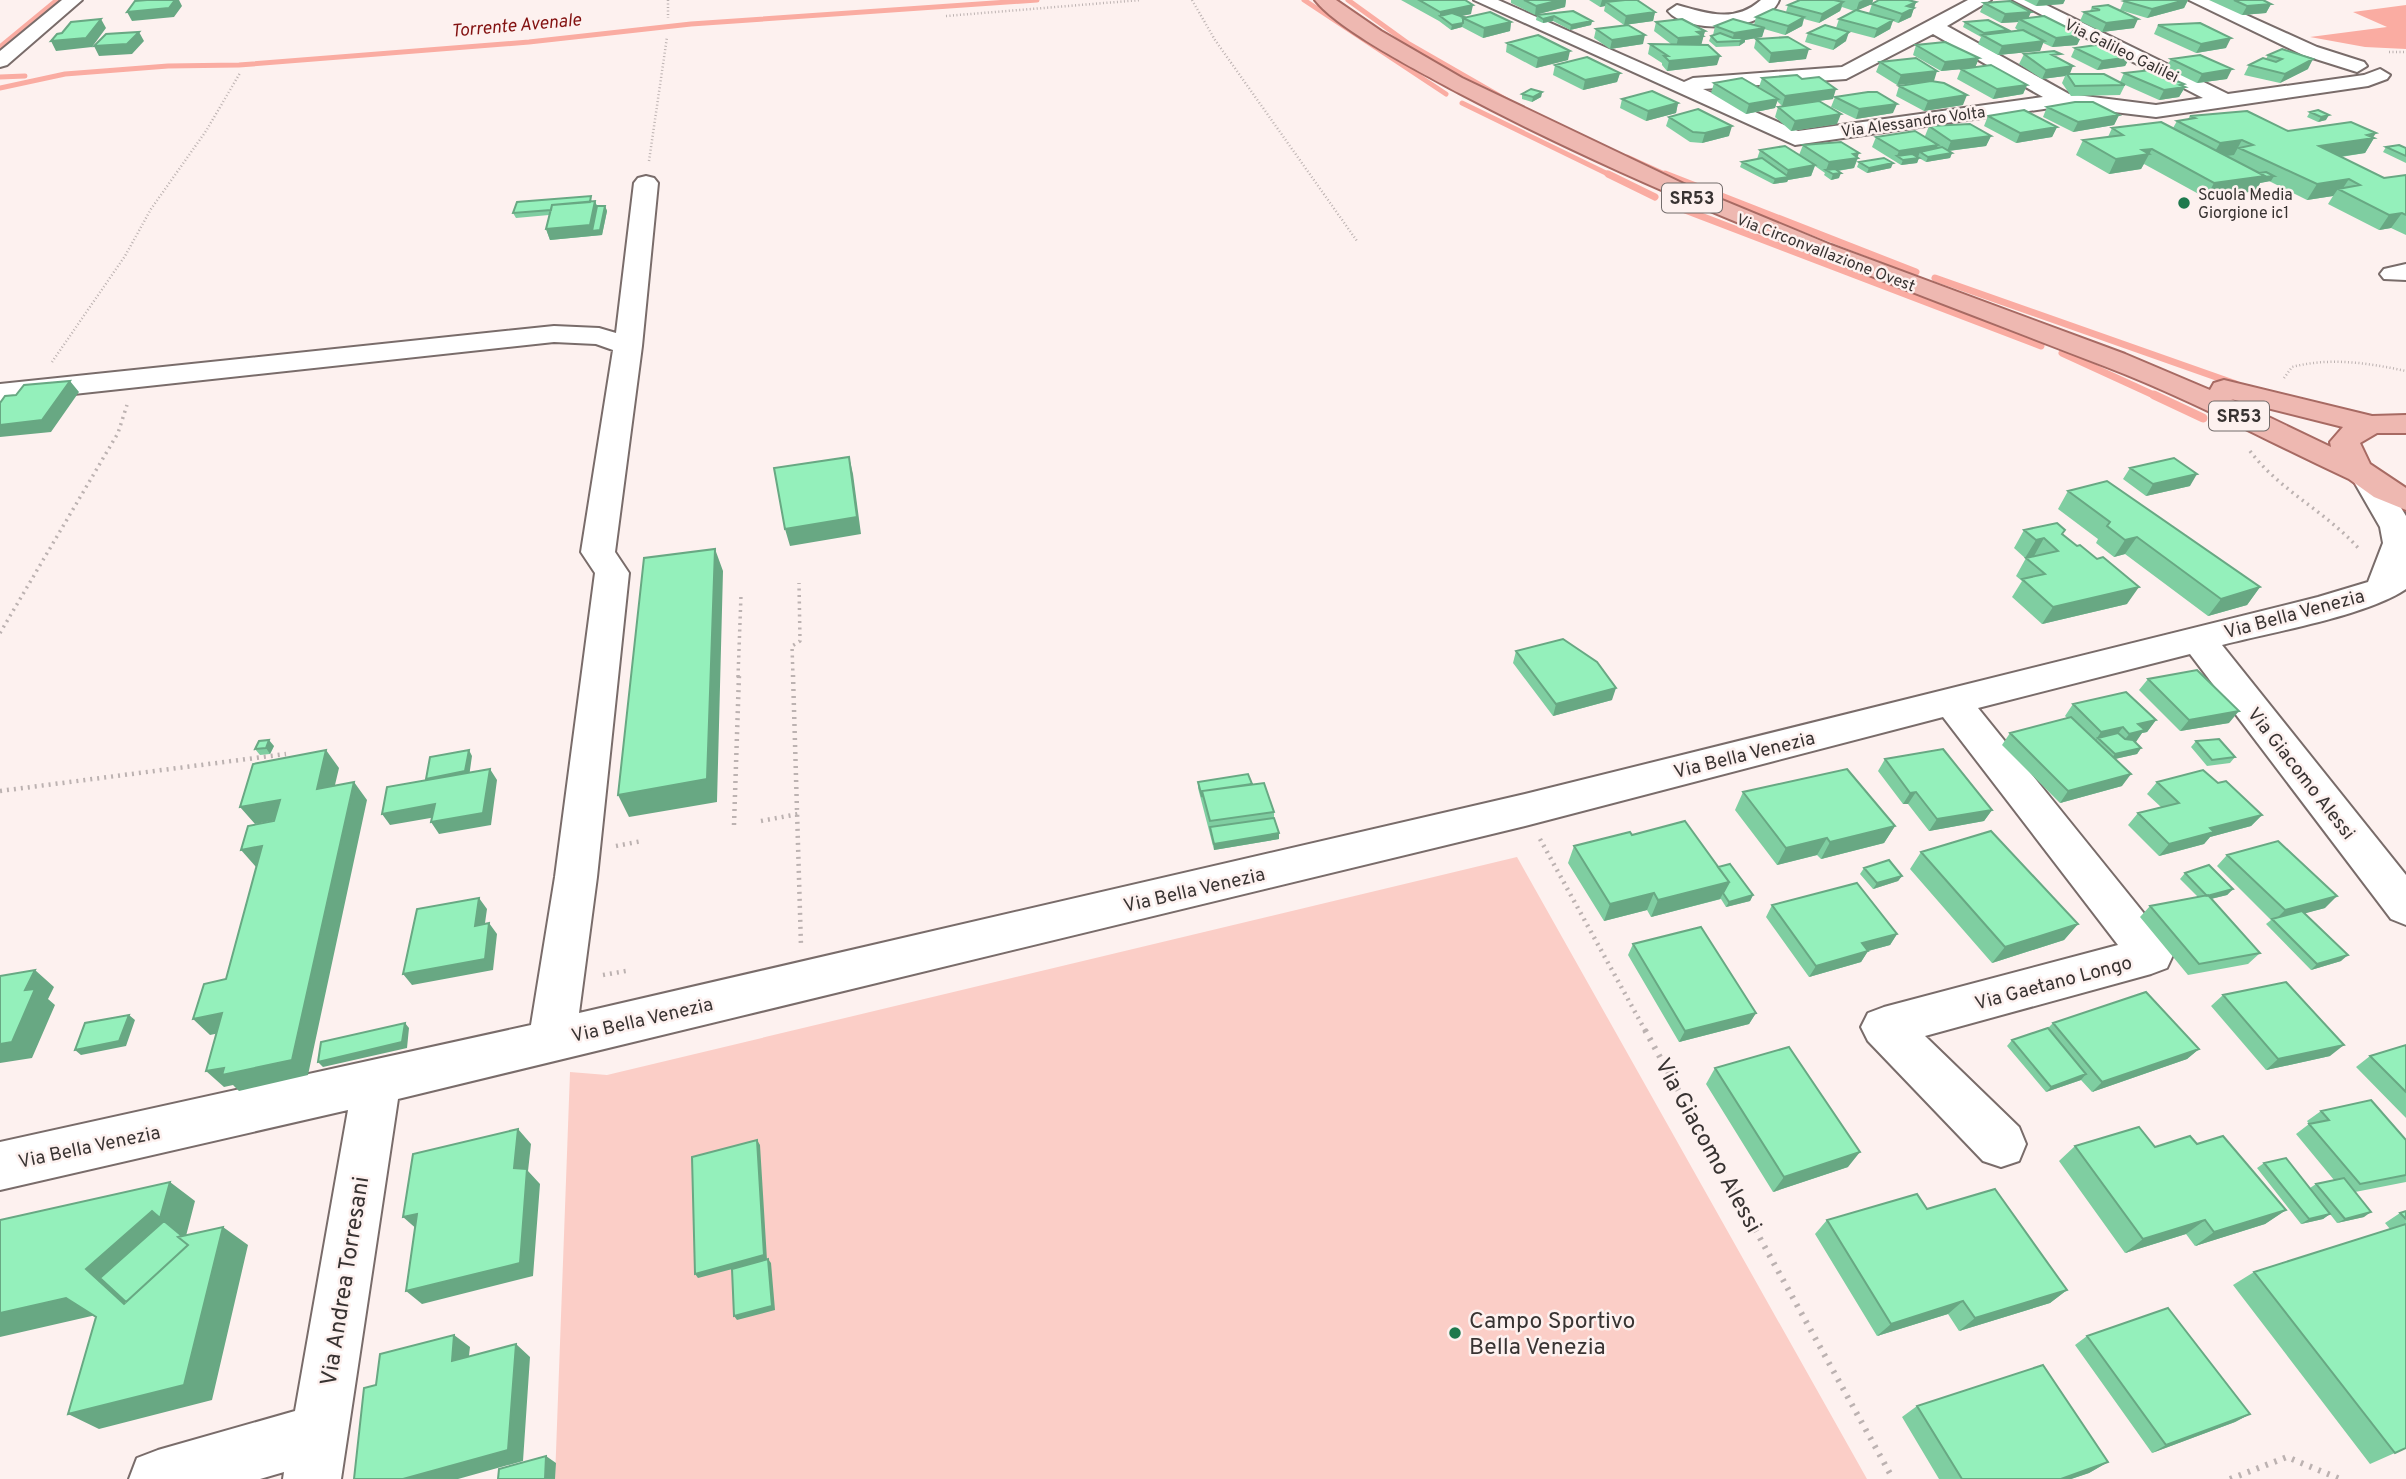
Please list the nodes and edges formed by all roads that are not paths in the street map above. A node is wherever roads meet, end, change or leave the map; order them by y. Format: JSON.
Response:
{"nodes":[{"id":1,"x":73,"y":0,"type":"edge"},
{"id":2,"x":1324,"y":0,"type":"edge"},
{"id":3,"x":1483,"y":0,"type":"edge"},
{"id":4,"x":1659,"y":0,"type":"edge"},
{"id":5,"x":1770,"y":0,"type":"edge"},
{"id":6,"x":1982,"y":0,"type":"edge"},
{"id":7,"x":2022,"y":0,"type":"edge"},
{"id":8,"x":2198,"y":0,"type":"edge"},
{"id":9,"x":1714,"y":2,"type":"dead end"},
{"id":10,"x":1937,"y":3,"type":"dead end"},
{"id":11,"x":1962,"y":10,"type":"junction"},
{"id":12,"x":1677,"y":11,"type":"junction"},
{"id":13,"x":1932,"y":26,"type":"junction"},
{"id":14,"x":2,"y":58,"type":"edge"},
{"id":15,"x":1674,"y":85,"type":"junction"},
{"id":16,"x":2222,"y":99,"type":"junction"},
{"id":17,"x":2064,"y":100,"type":"junction"},
{"id":18,"x":646,"y":183,"type":"road end"},
{"id":19,"x":628,"y":346,"type":"junction"},
{"id":20,"x":2118,"y":361,"type":"junction"},
{"id":21,"x":0,"y":393,"type":"edge"},
{"id":22,"x":2406,"y":424,"type":"edge"},
{"id":23,"x":2371,"y":425,"type":"junction"},
{"id":24,"x":2365,"y":476,"type":"junction"},
{"id":25,"x":2406,"y":500,"type":"edge"},
{"id":26,"x":2384,"y":573,"type":"edge"},
{"id":27,"x":2198,"y":639,"type":"junction"},
{"id":28,"x":1951,"y":701,"type":"junction"},
{"id":29,"x":2406,"y":906,"type":"edge"},
{"id":30,"x":552,"y":1040,"type":"junction"},
{"id":31,"x":377,"y":1082,"type":"junction"},
{"id":32,"x":2001,"y":1144,"type":"dead end"},
{"id":33,"x":0,"y":1166,"type":"edge"},
{"id":34,"x":316,"y":1456,"type":"edge"},
{"id":35,"x":158,"y":1479,"type":"edge"}],
"edges":[{"from":1,"to":14,"type":"street"},
{"from":2,"to":20,"type":"main road","name":"Via Circonvallazione Ovest","number":"SR53"},
{"from":3,"to":15,"type":"street","name":"Via Alessandro Volta"},
{"from":4,"to":12,"type":"street"},
{"from":5,"to":12,"type":"street"},
{"from":6,"to":11,"type":"street"},
{"from":7,"to":16,"type":"street","name":"Via Galileo Galilei"},
{"from":8,"to":16,"type":"street","name":"Via Alessandro Volta"},
{"from":9,"to":12,"type":"street"},
{"from":10,"to":11,"type":"street"},
{"from":11,"to":13,"type":"street"},
{"from":13,"to":15,"type":"street"},
{"from":13,"to":17,"type":"street"},
{"from":15,"to":17,"type":"street","name":"Via Alessandro Volta"},
{"from":16,"to":17,"type":"street","name":"Via Alessandro Volta"},
{"from":18,"to":19,"type":"street"},
{"from":19,"to":21,"type":"street"},
{"from":19,"to":30,"type":"street"},
{"from":20,"to":23,"type":"main road","name":"Via Circonvallazione Ovest","number":"SR53"},
{"from":20,"to":24,"type":"main road","name":"Via Circonvallazione Ovest","number":"SR53"},
{"from":22,"to":23,"type":"main road","name":"Via Circonvallazione Ovest","number":"SR53"},
{"from":23,"to":24,"type":"main road"},
{"from":24,"to":25,"type":"main road","name":"Via Circonvallazione Ovest","number":"SR53"},
{"from":24,"to":26,"type":"street","name":"Via Bella Venezia"},
{"from":26,"to":27,"type":"street","name":"Via Bella Venezia"},
{"from":27,"to":28,"type":"street","name":"Via Bella Venezia"},
{"from":27,"to":29,"type":"street","name":"Via Giacomo Alessi"},
{"from":28,"to":30,"type":"street","name":"Via Bella Venezia"},
{"from":28,"to":32,"type":"street","name":"Via Gaetano Longo"},
{"from":30,"to":31,"type":"street","name":"Via Bella Venezia"},
{"from":31,"to":33,"type":"street","name":"Via Bella Venezia"},
{"from":31,"to":34,"type":"street","name":"Via Andrea Torresani"},
{"from":34,"to":35,"type":"street"}]}
